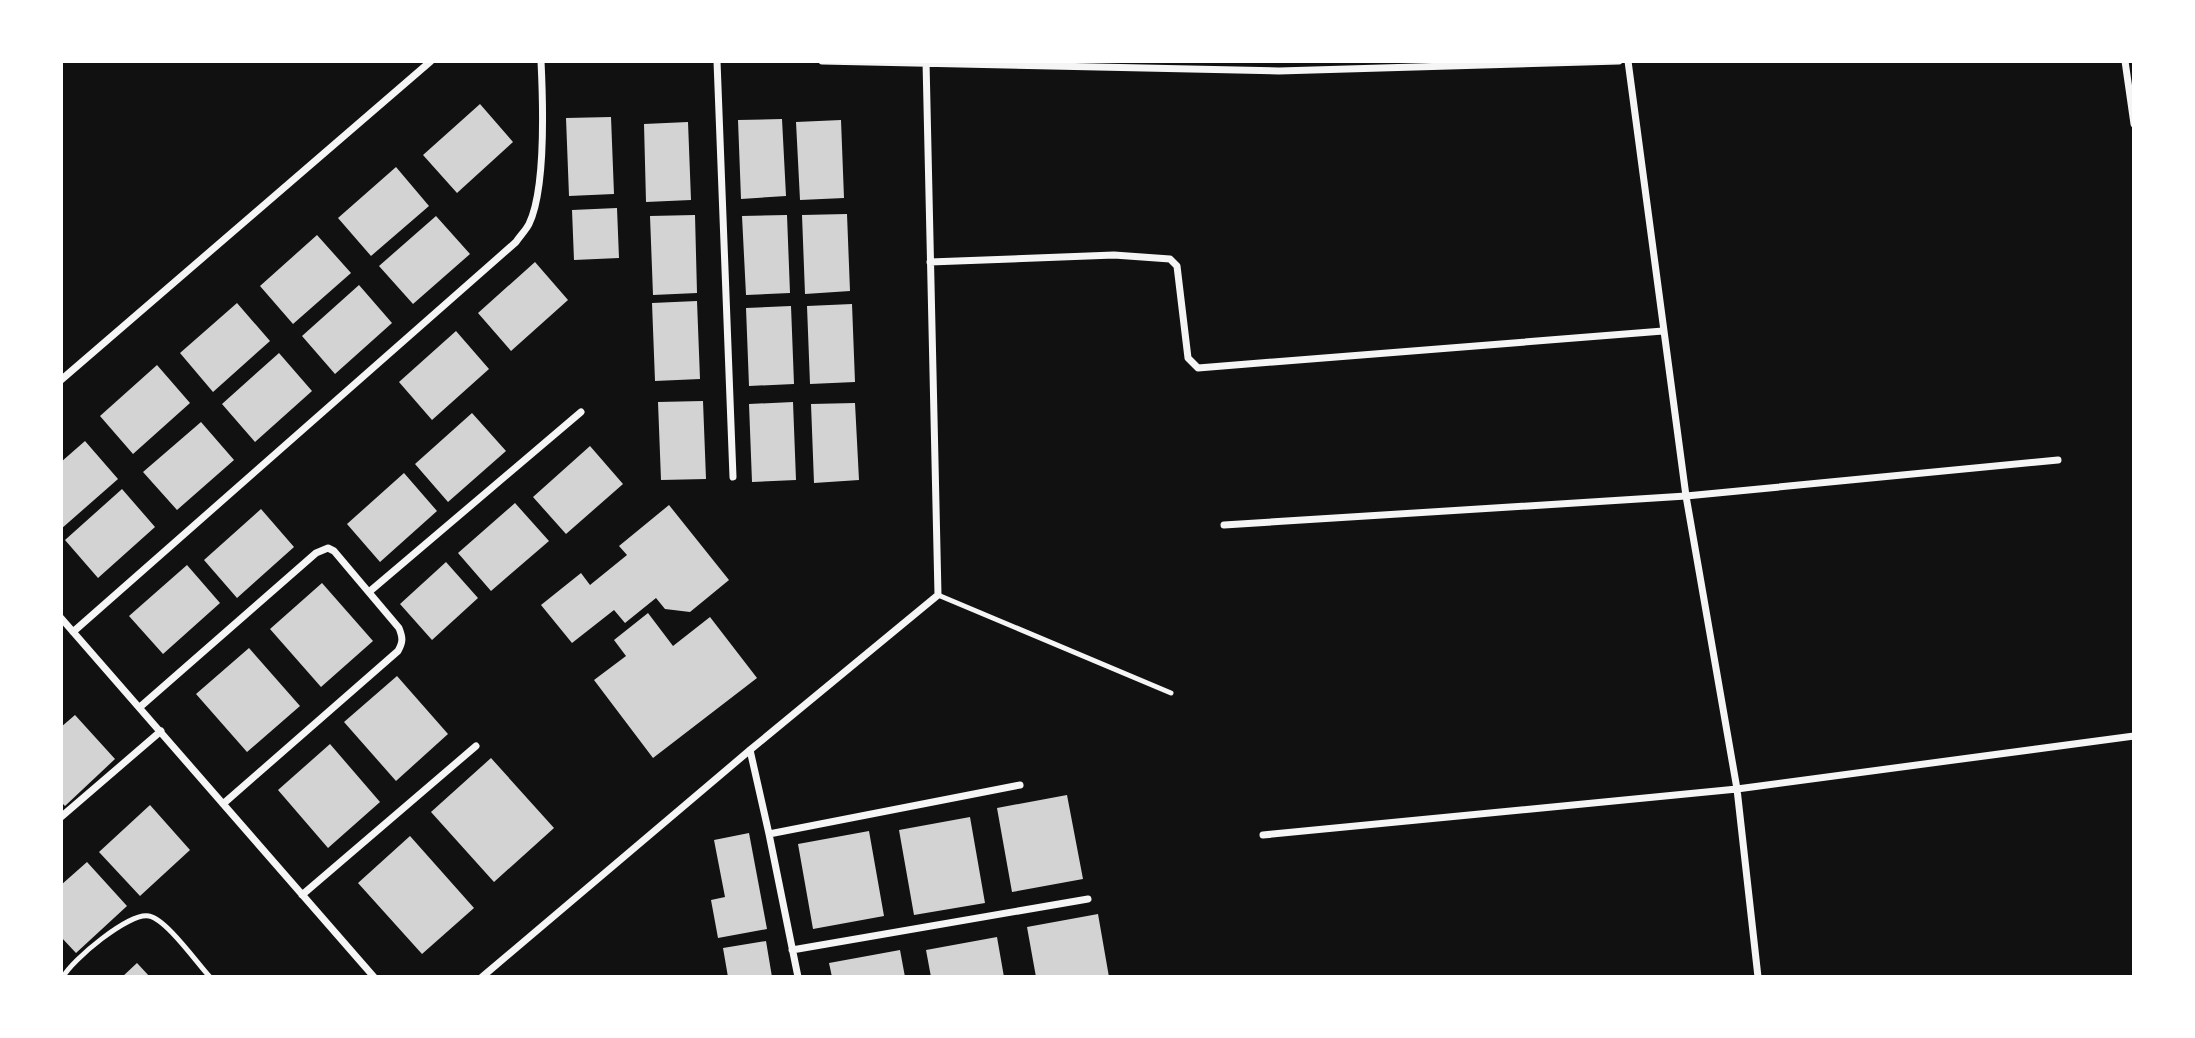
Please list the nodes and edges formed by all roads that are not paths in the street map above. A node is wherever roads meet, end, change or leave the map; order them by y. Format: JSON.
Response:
{"nodes":[{"id":1,"x":431,"y":61,"type":"edge"},
{"id":2,"x":541,"y":61,"type":"edge"},
{"id":3,"x":717,"y":61,"type":"edge"},
{"id":4,"x":822,"y":61,"type":"edge"},
{"id":5,"x":1619,"y":61,"type":"edge"},
{"id":6,"x":1628,"y":61,"type":"edge"},
{"id":7,"x":2125,"y":61,"type":"edge"},
{"id":8,"x":926,"y":63,"type":"edge"},
{"id":9,"x":2134,"y":124,"type":"edge"},
{"id":10,"x":930,"y":262,"type":"junction"},
{"id":11,"x":1663,"y":331,"type":"junction"},
{"id":12,"x":61,"y":380,"type":"edge"},
{"id":13,"x":581,"y":412,"type":"dead end"},
{"id":14,"x":2059,"y":460,"type":"dead end"},
{"id":15,"x":733,"y":477,"type":"dead end"},
{"id":16,"x":1686,"y":496,"type":"junction"},
{"id":17,"x":1224,"y":525,"type":"dead end"},
{"id":18,"x":369,"y":592,"type":"junction"},
{"id":19,"x":938,"y":595,"type":"junction"},
{"id":20,"x":61,"y":618,"type":"edge"},
{"id":21,"x":73,"y":632,"type":"junction"},
{"id":22,"x":1171,"y":693,"type":"dead end"},
{"id":23,"x":140,"y":707,"type":"junction"},
{"id":24,"x":161,"y":731,"type":"junction"},
{"id":25,"x":2134,"y":736,"type":"edge"},
{"id":26,"x":476,"y":746,"type":"dead end"},
{"id":27,"x":750,"y":750,"type":"junction"},
{"id":28,"x":1020,"y":785,"type":"dead end"},
{"id":29,"x":1737,"y":789,"type":"junction"},
{"id":30,"x":223,"y":804,"type":"junction"},
{"id":31,"x":61,"y":817,"type":"edge"},
{"id":32,"x":769,"y":834,"type":"junction"},
{"id":33,"x":1263,"y":835,"type":"dead end"},
{"id":34,"x":302,"y":895,"type":"junction"},
{"id":35,"x":1088,"y":899,"type":"dead end"},
{"id":36,"x":792,"y":950,"type":"junction"},
{"id":37,"x":63,"y":977,"type":"edge"},
{"id":38,"x":210,"y":977,"type":"edge"},
{"id":39,"x":374,"y":977,"type":"edge"},
{"id":40,"x":482,"y":977,"type":"edge"},
{"id":41,"x":798,"y":977,"type":"edge"},
{"id":42,"x":1758,"y":977,"type":"edge"}],
"edges":[{"from":1,"to":12,"type":"street"},
{"from":2,"to":21,"type":"street"},
{"from":3,"to":15,"type":"street"},
{"from":4,"to":8,"type":"street"},
{"from":5,"to":8,"type":"street"},
{"from":6,"to":11,"type":"street"},
{"from":7,"to":9,"type":"street"},
{"from":8,"to":10,"type":"street"},
{"from":10,"to":11,"type":"street"},
{"from":10,"to":19,"type":"street"},
{"from":11,"to":16,"type":"street"},
{"from":13,"to":18,"type":"street"},
{"from":14,"to":16,"type":"street"},
{"from":16,"to":17,"type":"street"},
{"from":16,"to":29,"type":"street"},
{"from":18,"to":23,"type":"street"},
{"from":18,"to":30,"type":"street"},
{"from":19,"to":22,"type":"lane"},
{"from":19,"to":27,"type":"street"},
{"from":20,"to":21,"type":"street"},
{"from":21,"to":23,"type":"street"},
{"from":23,"to":24,"type":"street"},
{"from":24,"to":30,"type":"street"},
{"from":24,"to":31,"type":"street"},
{"from":25,"to":29,"type":"street"},
{"from":26,"to":34,"type":"street"},
{"from":27,"to":32,"type":"street"},
{"from":27,"to":40,"type":"street"},
{"from":28,"to":32,"type":"street"},
{"from":29,"to":33,"type":"street"},
{"from":29,"to":42,"type":"street"},
{"from":30,"to":34,"type":"street"},
{"from":32,"to":36,"type":"street"},
{"from":34,"to":39,"type":"street"},
{"from":35,"to":36,"type":"street"},
{"from":36,"to":41,"type":"street"},
{"from":37,"to":38,"type":"lane"}]}
